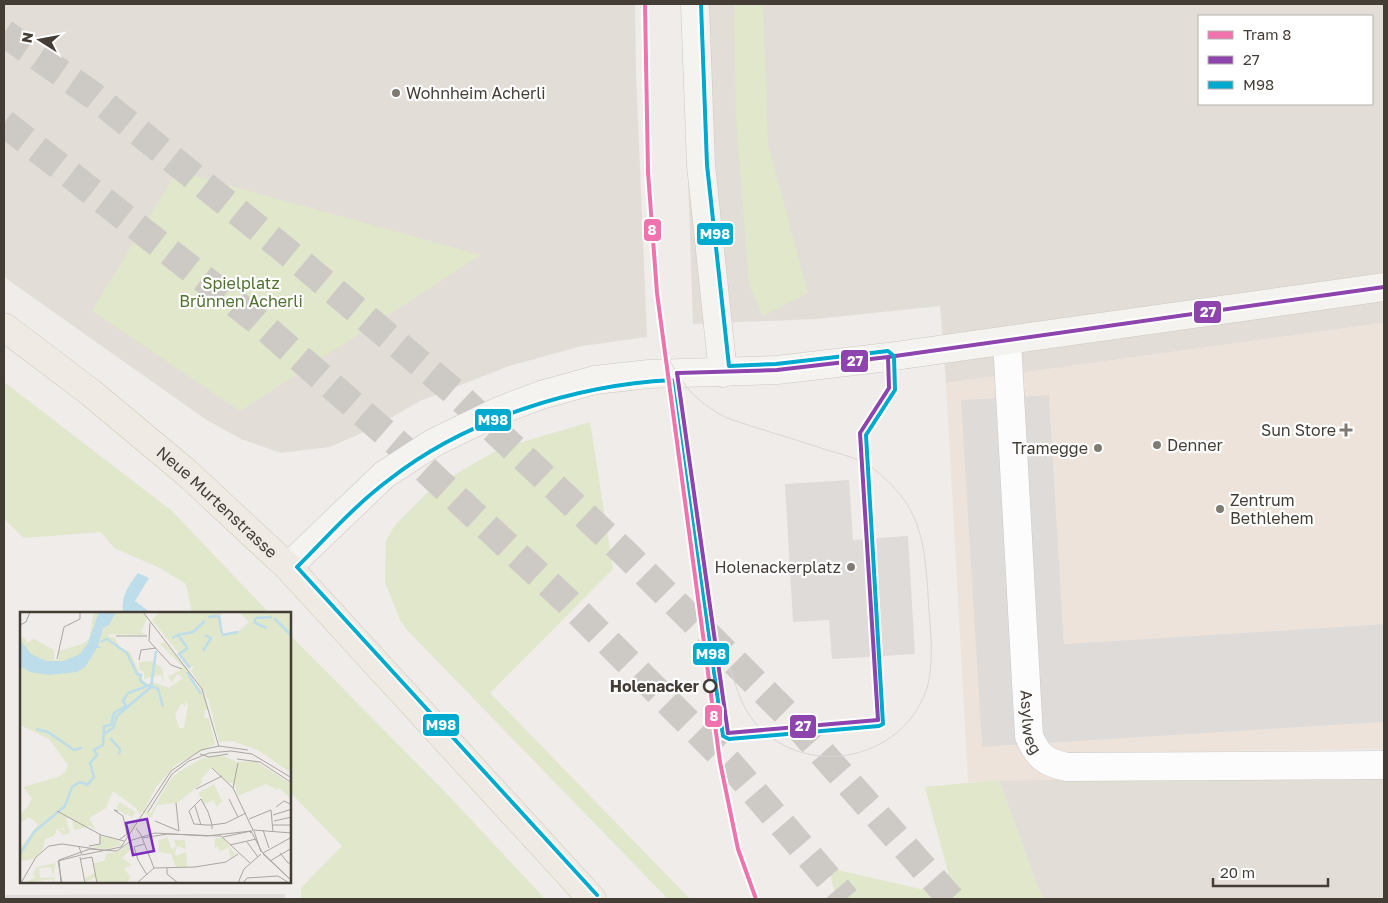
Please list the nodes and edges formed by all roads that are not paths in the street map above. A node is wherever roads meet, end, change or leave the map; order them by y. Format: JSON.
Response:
{"nodes":[{"id":1,"x":695,"y":4,"type":"edge"},
{"id":2,"x":1384,"y":287,"type":"edge"},
{"id":3,"x":4,"y":327,"type":"edge"},
{"id":4,"x":1007,"y":341,"type":"junction"},
{"id":5,"x":723,"y":373,"type":"junction"},
{"id":6,"x":288,"y":567,"type":"junction"},
{"id":7,"x":1384,"y":765,"type":"edge"},
{"id":8,"x":592,"y":899,"type":"edge"}],
"edges":[{"from":1,"to":5,"type":"street"},
{"from":2,"to":4,"type":"street"},
{"from":3,"to":6,"type":"main road","name":"Neue Murtenstrasse"},
{"from":4,"to":5,"type":"street"},
{"from":4,"to":7,"type":"street","name":"Asylweg"},
{"from":5,"to":6,"type":"street"},
{"from":6,"to":8,"type":"main road","name":"Neue Murtenstrasse"}]}
